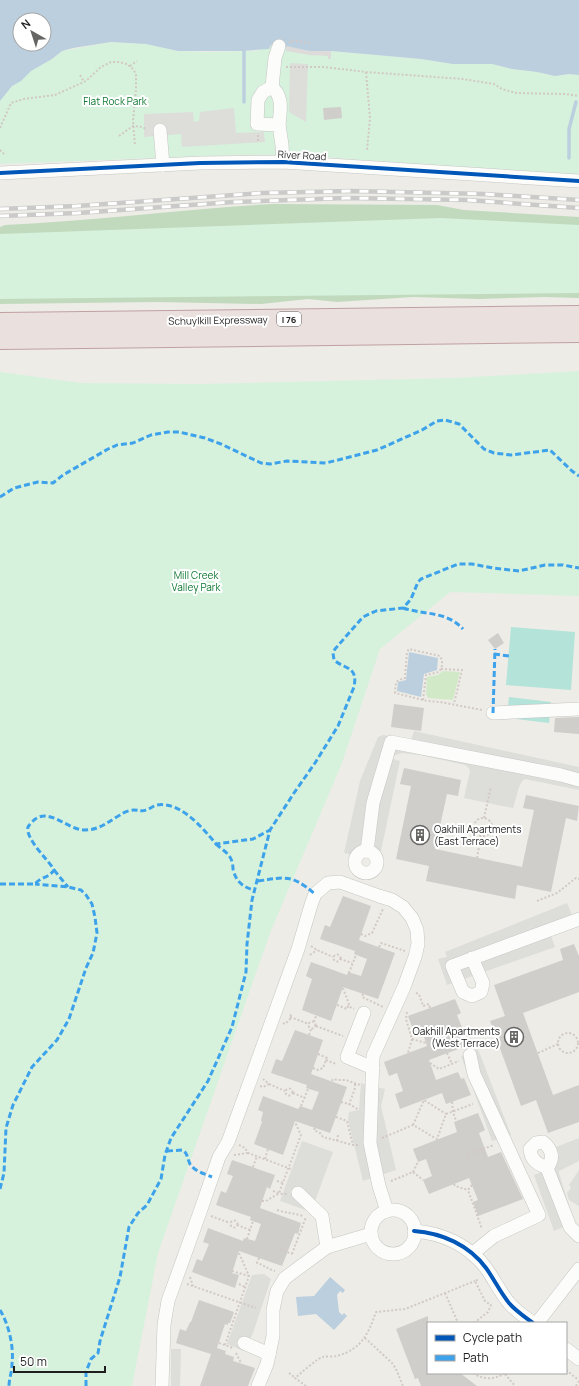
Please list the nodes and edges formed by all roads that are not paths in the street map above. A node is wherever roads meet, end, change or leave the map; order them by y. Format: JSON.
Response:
{"nodes":[{"id":1,"x":284,"y":46,"type":"road end"},
{"id":2,"x":272,"y":88,"type":"junction"},
{"id":3,"x":279,"y":125,"type":"junction"},
{"id":4,"x":154,"y":130,"type":"road end"},
{"id":5,"x":283,"y":162,"type":"junction"},
{"id":6,"x":163,"y":165,"type":"junction"},
{"id":7,"x":0,"y":173,"type":"edge"},
{"id":8,"x":579,"y":181,"type":"edge"},
{"id":9,"x":579,"y":316,"type":"edge"},
{"id":10,"x":0,"y":323,"type":"edge"},
{"id":11,"x":579,"y":332,"type":"edge"},
{"id":12,"x":0,"y":339,"type":"edge"},
{"id":13,"x":579,"y":709,"type":"edge"},
{"id":14,"x":493,"y":713,"type":"road end"},
{"id":15,"x":579,"y":780,"type":"edge"},
{"id":16,"x":367,"y":851,"type":"dead end"},
{"id":17,"x":579,"y":919,"type":"edge"},
{"id":18,"x":472,"y":958,"type":"dead end"},
{"id":19,"x":364,"y":1013,"type":"road end"},
{"id":20,"x":470,"y":1055,"type":"road end"},
{"id":21,"x":373,"y":1068,"type":"junction"},
{"id":22,"x":547,"y":1168,"type":"dead end"},
{"id":23,"x":298,"y":1193,"type":"dead end"},
{"id":24,"x":386,"y":1211,"type":"junction"},
{"id":25,"x":414,"y":1231,"type":"junction"},
{"id":26,"x":371,"y":1234,"type":"junction"},
{"id":27,"x":579,"y":1236,"type":"edge"},
{"id":28,"x":327,"y":1246,"type":"junction"},
{"id":29,"x":472,"y":1254,"type":"junction"},
{"id":30,"x":579,"y":1269,"type":"edge"},
{"id":31,"x":532,"y":1322,"type":"edge"},
{"id":32,"x":538,"y":1322,"type":"edge"},
{"id":33,"x":239,"y":1345,"type":"road end"},
{"id":34,"x":567,"y":1350,"type":"edge"},
{"id":35,"x":269,"y":1354,"type":"junction"},
{"id":36,"x":579,"y":1359,"type":"edge"},
{"id":37,"x":162,"y":1386,"type":"edge"},
{"id":38,"x":258,"y":1386,"type":"edge"}],
"edges":[{"from":1,"to":2,"type":"street"},
{"from":2,"to":3,"type":"street"},
{"from":2,"to":3,"type":"street"},
{"from":3,"to":5,"type":"street"},
{"from":4,"to":6,"type":"street"},
{"from":5,"to":6,"type":"street","name":"River Road"},
{"from":5,"to":8,"type":"street","name":"River Road"},
{"from":6,"to":7,"type":"street","name":"River Road"},
{"from":9,"to":10,"type":"highway","name":"Schuylkill Expressway","number":"I 76"},
{"from":11,"to":12,"type":"highway","name":"Schuylkill Expressway","number":"I 76"},
{"from":13,"to":14,"type":"street"},
{"from":15,"to":16,"type":"street"},
{"from":17,"to":18,"type":"street"},
{"from":19,"to":21,"type":"street"},
{"from":20,"to":29,"type":"street"},
{"from":21,"to":24,"type":"street"},
{"from":21,"to":37,"type":"street"},
{"from":22,"to":27,"type":"street"},
{"from":23,"to":28,"type":"street"},
{"from":24,"to":25,"type":"street"},
{"from":24,"to":26,"type":"street"},
{"from":25,"to":26,"type":"street"},
{"from":25,"to":29,"type":"street"},
{"from":26,"to":28,"type":"street"},
{"from":28,"to":35,"type":"street"},
{"from":29,"to":31,"type":"street"},
{"from":30,"to":32,"type":"street"},
{"from":33,"to":35,"type":"street"},
{"from":34,"to":36,"type":"street"},
{"from":35,"to":38,"type":"street"}]}
